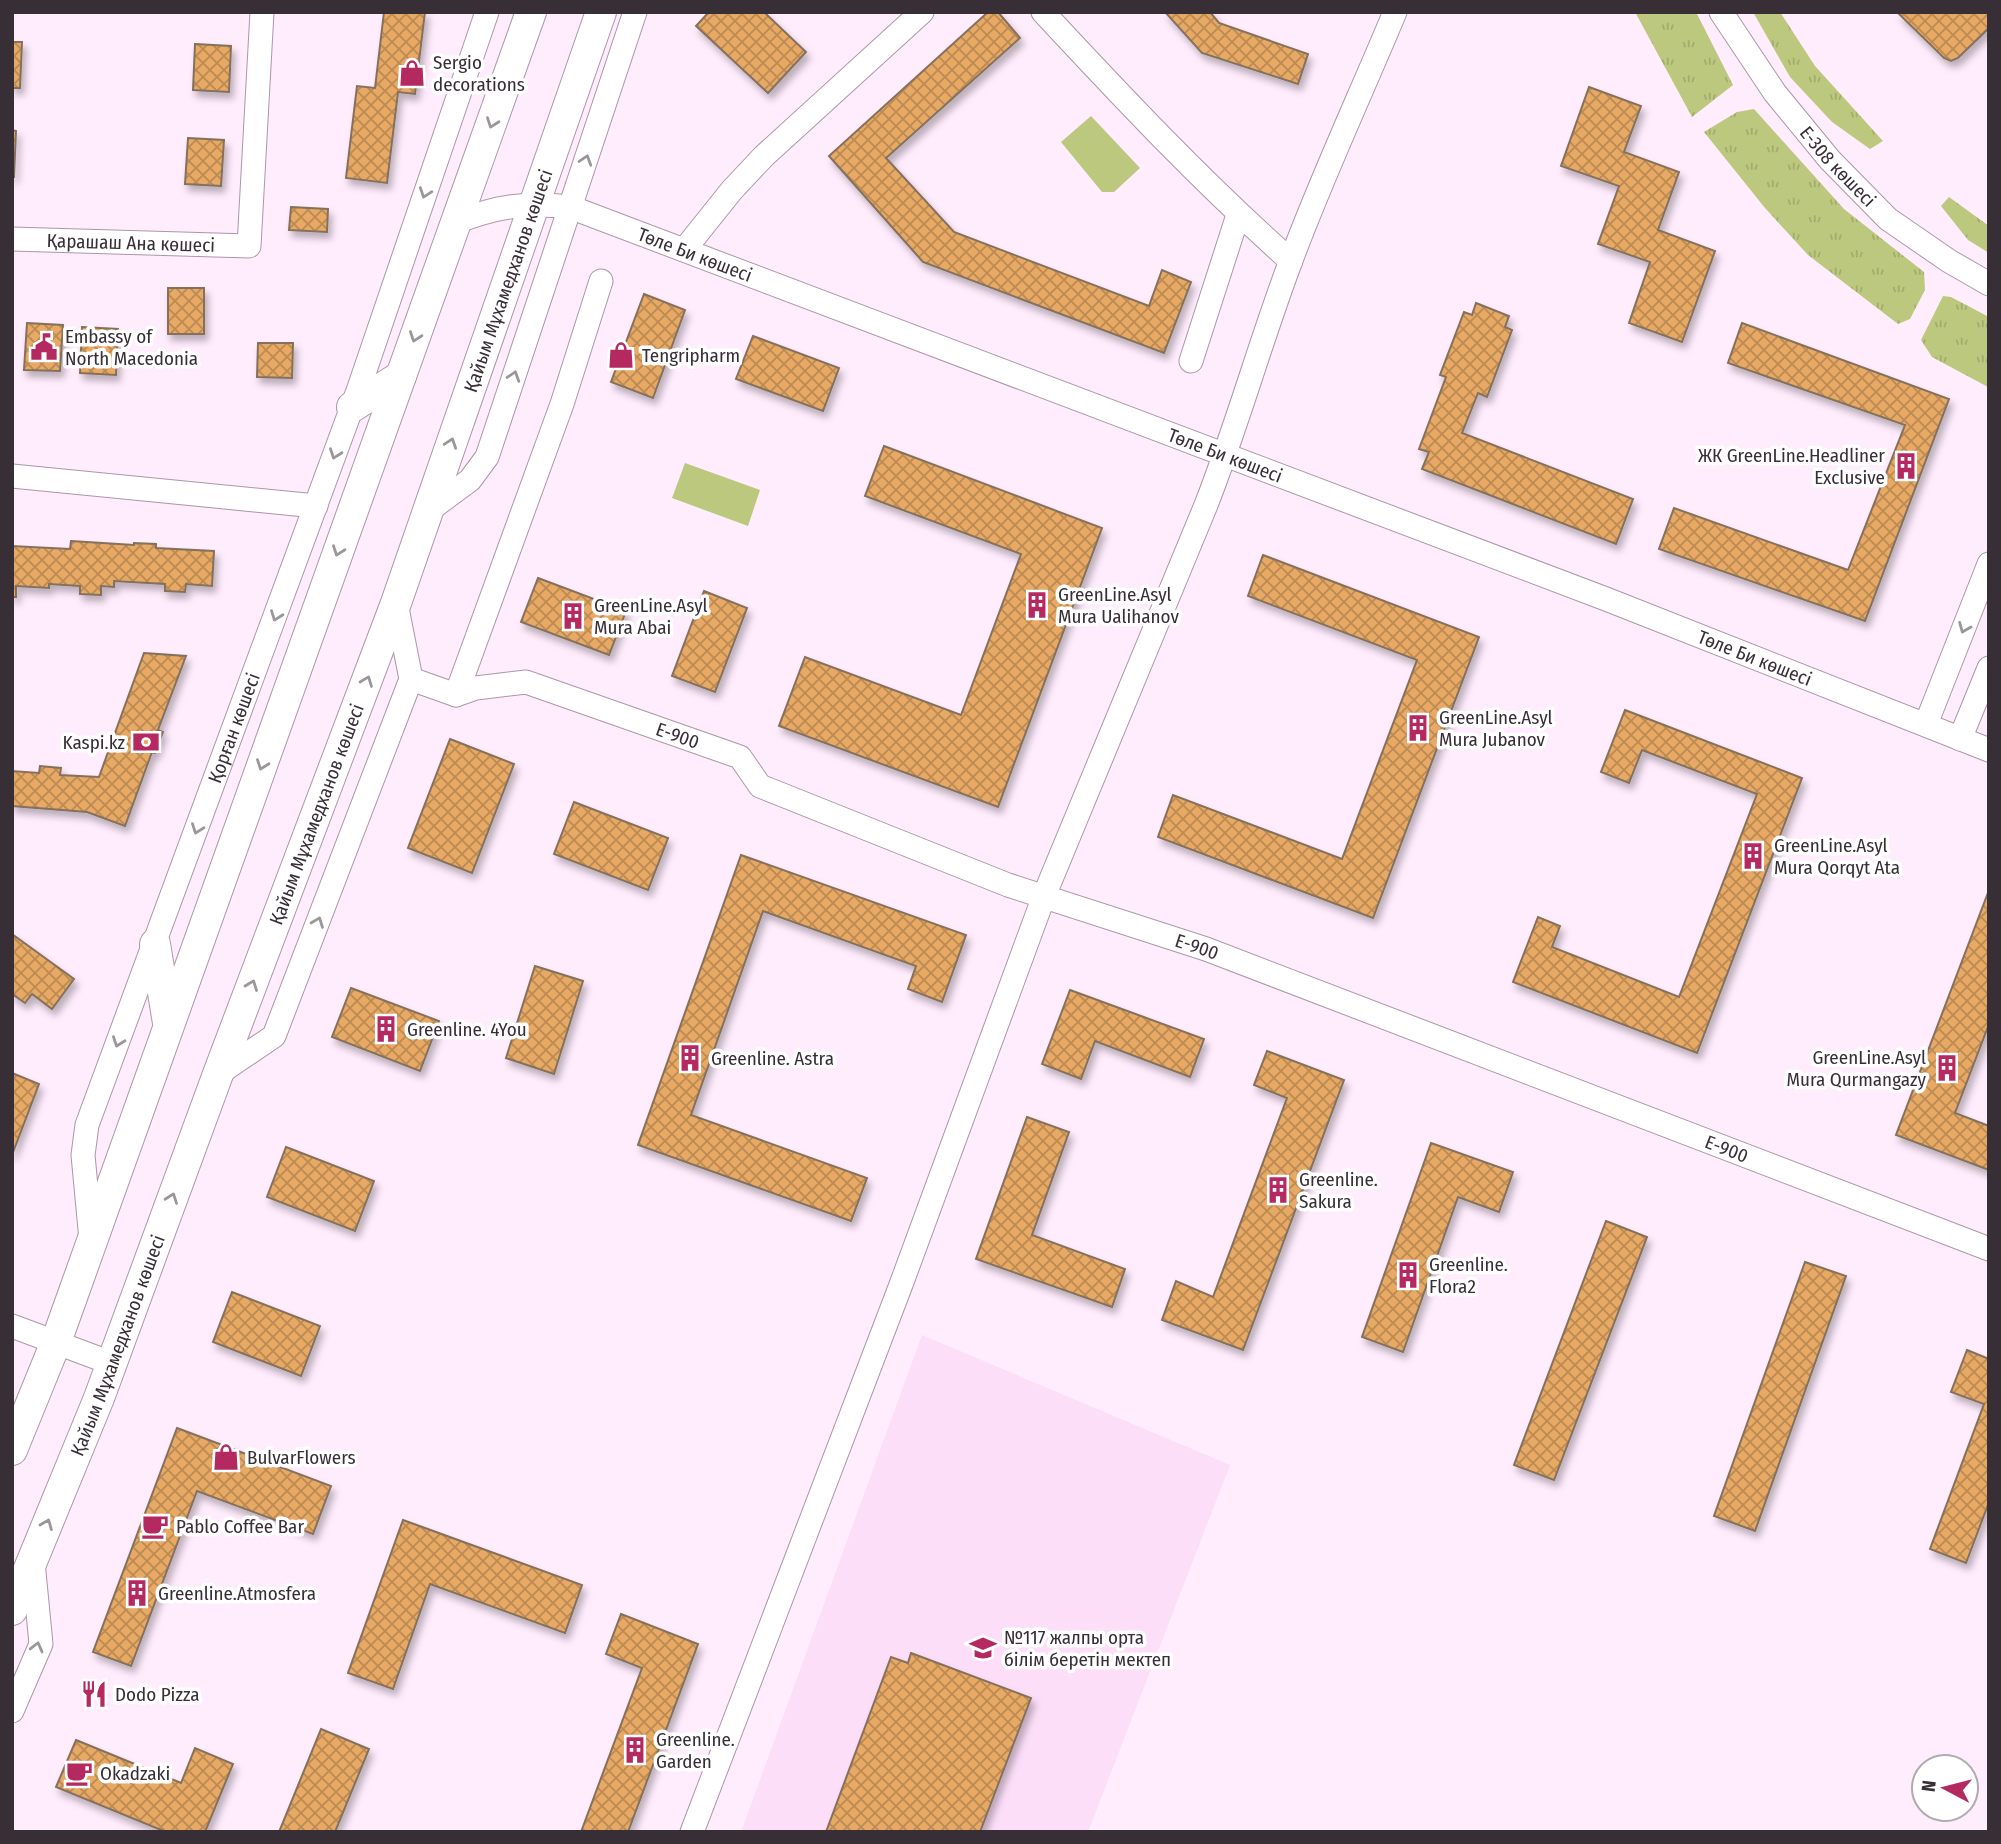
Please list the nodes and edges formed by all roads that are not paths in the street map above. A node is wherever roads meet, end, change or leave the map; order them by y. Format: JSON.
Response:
{"nodes":[{"id":1,"x":262,"y":12,"type":"edge"},
{"id":2,"x":487,"y":12,"type":"edge"},
{"id":3,"x":531,"y":12,"type":"edge"},
{"id":4,"x":601,"y":12,"type":"edge"},
{"id":5,"x":635,"y":12,"type":"edge"},
{"id":6,"x":921,"y":12,"type":"edge"},
{"id":7,"x":1043,"y":12,"type":"edge"},
{"id":8,"x":1395,"y":12,"type":"edge"},
{"id":9,"x":1721,"y":12,"type":"edge"},
{"id":10,"x":535,"y":203,"type":"junction"},
{"id":11,"x":570,"y":207,"type":"junction"},
{"id":12,"x":1238,"y":215,"type":"junction"},
{"id":13,"x":456,"y":222,"type":"junction"},
{"id":14,"x":12,"y":239,"type":"edge"},
{"id":15,"x":684,"y":250,"type":"junction"},
{"id":16,"x":1291,"y":261,"type":"junction"},
{"id":17,"x":601,"y":281,"type":"dead end"},
{"id":18,"x":1989,"y":284,"type":"edge"},
{"id":19,"x":1191,"y":361,"type":"dead end"},
{"id":20,"x":401,"y":376,"type":"junction"},
{"id":21,"x":352,"y":407,"type":"junction"},
{"id":22,"x":1226,"y":456,"type":"junction"},
{"id":23,"x":12,"y":476,"type":"edge"},
{"id":24,"x":316,"y":506,"type":"junction"},
{"id":25,"x":428,"y":511,"type":"junction"},
{"id":26,"x":1989,"y":564,"type":"edge"},
{"id":27,"x":396,"y":603,"type":"junction"},
{"id":28,"x":1989,"y":668,"type":"edge"},
{"id":29,"x":411,"y":679,"type":"junction"},
{"id":30,"x":456,"y":695,"type":"junction"},
{"id":31,"x":1926,"y":724,"type":"junction"},
{"id":32,"x":1960,"y":739,"type":"junction"},
{"id":33,"x":1989,"y":750,"type":"edge"},
{"id":34,"x":1044,"y":896,"type":"junction"},
{"id":35,"x":155,"y":943,"type":"junction"},
{"id":36,"x":168,"y":1027,"type":"junction"},
{"id":37,"x":218,"y":1074,"type":"junction"},
{"id":38,"x":91,"y":1243,"type":"junction"},
{"id":39,"x":1989,"y":1249,"type":"edge"},
{"id":40,"x":12,"y":1325,"type":"edge"},
{"id":41,"x":56,"y":1342,"type":"junction"},
{"id":42,"x":111,"y":1363,"type":"junction"},
{"id":43,"x":12,"y":1450,"type":"edge"},
{"id":44,"x":33,"y":1559,"type":"junction"},
{"id":45,"x":12,"y":1610,"type":"edge"},
{"id":46,"x":12,"y":1711,"type":"edge"},
{"id":47,"x":692,"y":1832,"type":"edge"}],
"edges":[{"from":1,"to":14,"type":"street","name":"Қарашаш Ана көшесі"},
{"from":2,"to":21,"type":"street","name":"Қорған көшесі","one_way":true},
{"from":3,"to":13,"type":"main road","one_way":true},
{"from":4,"to":10,"type":"main road","name":"Қайым Мұхамедханов көшесі"},
{"from":11,"to":5,"type":"street","one_way":true},
{"from":6,"to":15,"type":"street"},
{"from":7,"to":12,"type":"street"},
{"from":8,"to":16,"type":"street"},
{"from":9,"to":18,"type":"street","name":"Е-308 көшесі"},
{"from":10,"to":11,"type":"street","name":"Төле Би көшесі"},
{"from":10,"to":13,"type":"street","name":"Төле Би көшесі"},
{"from":25,"to":10,"type":"main road","name":"Қайым Мұхамедханов көшесі","one_way":true},
{"from":11,"to":15,"type":"street","name":"Төле Би көшесі"},
{"from":25,"to":11,"type":"street","one_way":true},
{"from":12,"to":16,"type":"street"},
{"from":12,"to":19,"type":"street"},
{"from":13,"to":20,"type":"main road","one_way":true},
{"from":15,"to":22,"type":"street","name":"Төле Би көшесі"},
{"from":16,"to":22,"type":"street"},
{"from":17,"to":30,"type":"street"},
{"from":20,"to":21,"type":"main road"},
{"from":20,"to":36,"type":"main road","one_way":true},
{"from":21,"to":24,"type":"street","name":"Қорған көшесі","one_way":true},
{"from":22,"to":31,"type":"street","name":"Төле Би көшесі"},
{"from":22,"to":34,"type":"street"},
{"from":23,"to":24,"type":"street"},
{"from":24,"to":35,"type":"street","name":"Қорған көшесі","one_way":true},
{"from":25,"to":27,"type":"main road","name":"Қайым Мұхамедханов көшесі"},
{"from":26,"to":31,"type":"street","one_way":true},
{"from":27,"to":29,"type":"street"},
{"from":37,"to":27,"type":"main road","name":"Қайым Мұхамедханов көшесі","one_way":true},
{"from":28,"to":32,"type":"street"},
{"from":29,"to":30,"type":"street"},
{"from":37,"to":29,"type":"street","one_way":true},
{"from":30,"to":34,"type":"street","name":"E-900"},
{"from":31,"to":32,"type":"street","name":"Төле Би көшесі"},
{"from":32,"to":33,"type":"street","name":"Төле Би көшесі"},
{"from":34,"to":39,"type":"street","name":"E-900"},
{"from":34,"to":47,"type":"street"},
{"from":35,"to":36,"type":"main road"},
{"from":35,"to":38,"type":"street","name":"Қорған көшесі","one_way":true},
{"from":36,"to":38,"type":"main road"},
{"from":42,"to":37,"type":"main road","name":"Қайым Мұхамедханов көшесі","one_way":true},
{"from":38,"to":41,"type":"main road"},
{"from":40,"to":41,"type":"street"},
{"from":41,"to":42,"type":"street"},
{"from":41,"to":43,"type":"main road"},
{"from":44,"to":42,"type":"main road","name":"Қайым Мұхамедханов көшесі","one_way":true},
{"from":44,"to":45,"type":"main road","name":"Қайым Мұхамедханов көшесі"},
{"from":46,"to":44,"type":"street","one_way":true}]}
